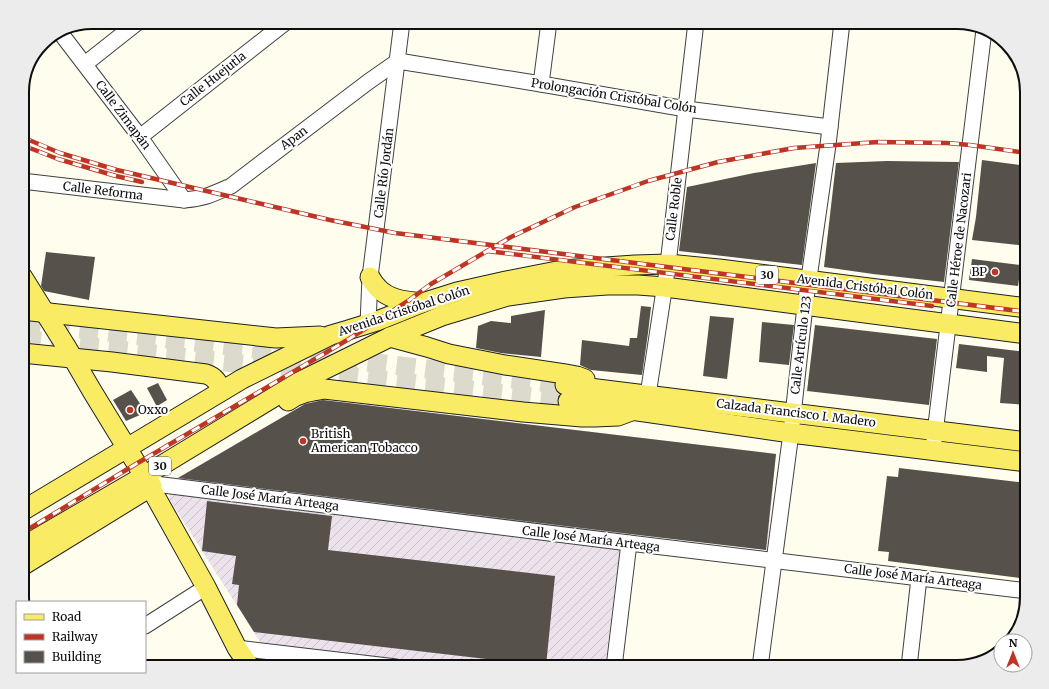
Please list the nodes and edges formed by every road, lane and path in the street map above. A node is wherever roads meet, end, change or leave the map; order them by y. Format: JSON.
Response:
{"nodes":[{"id":1,"x":129,"y":29,"type":"edge"},
{"id":2,"x":277,"y":29,"type":"edge"},
{"id":3,"x":401,"y":29,"type":"edge"},
{"id":4,"x":548,"y":29,"type":"edge"},
{"id":5,"x":695,"y":29,"type":"edge"},
{"id":6,"x":841,"y":29,"type":"edge"},
{"id":7,"x":983,"y":35,"type":"edge"},
{"id":8,"x":63,"y":36,"type":"edge"},
{"id":9,"x":398,"y":62,"type":"junction"},
{"id":10,"x":85,"y":64,"type":"junction"},
{"id":11,"x":541,"y":84,"type":"junction"},
{"id":12,"x":686,"y":109,"type":"junction"},
{"id":13,"x":830,"y":127,"type":"junction"},
{"id":14,"x":140,"y":137,"type":"junction"},
{"id":15,"x":29,"y":182,"type":"edge"},
{"id":16,"x":184,"y":200,"type":"junction"},
{"id":17,"x":668,"y":264,"type":"junction"},
{"id":18,"x":370,"y":278,"type":"junction"},
{"id":19,"x":809,"y":281,"type":"junction"},
{"id":20,"x":29,"y":287,"type":"edge"},
{"id":21,"x":665,"y":287,"type":"junction"},
{"id":22,"x":507,"y":288,"type":"junction"},
{"id":23,"x":951,"y":298,"type":"junction"},
{"id":24,"x":422,"y":303,"type":"junction"},
{"id":25,"x":805,"y":306,"type":"junction"},
{"id":26,"x":1020,"y":307,"type":"edge"},
{"id":27,"x":29,"y":311,"type":"edge"},
{"id":28,"x":45,"y":312,"type":"junction"},
{"id":29,"x":948,"y":323,"type":"junction"},
{"id":30,"x":368,"y":324,"type":"junction"},
{"id":31,"x":1020,"y":333,"type":"edge"},
{"id":32,"x":331,"y":335,"type":"junction"},
{"id":33,"x":390,"y":337,"type":"junction"},
{"id":34,"x":29,"y":355,"type":"edge"},
{"id":35,"x":73,"y":358,"type":"junction"},
{"id":36,"x":604,"y":389,"type":"junction"},
{"id":37,"x":221,"y":391,"type":"junction"},
{"id":38,"x":648,"y":395,"type":"junction"},
{"id":39,"x":634,"y":410,"type":"junction"},
{"id":40,"x":794,"y":414,"type":"junction"},
{"id":41,"x":935,"y":431,"type":"junction"},
{"id":42,"x":791,"y":433,"type":"junction"},
{"id":43,"x":1020,"y":441,"type":"edge"},
{"id":44,"x":126,"y":448,"type":"junction"},
{"id":45,"x":933,"y":450,"type":"junction"},
{"id":46,"x":1020,"y":461,"type":"edge"},
{"id":47,"x":150,"y":483,"type":"junction"},
{"id":48,"x":29,"y":507,"type":"edge"},
{"id":49,"x":29,"y":544,"type":"edge"},
{"id":50,"x":629,"y":544,"type":"junction"},
{"id":51,"x":774,"y":560,"type":"junction"},
{"id":52,"x":29,"y":561,"type":"edge"},
{"id":53,"x":919,"y":578,"type":"junction"},
{"id":54,"x":206,"y":587,"type":"junction"},
{"id":55,"x":1020,"y":590,"type":"edge"},
{"id":56,"x":146,"y":625,"type":"edge"},
{"id":57,"x":237,"y":648,"type":"junction"},
{"id":58,"x":245,"y":660,"type":"edge"},
{"id":59,"x":337,"y":660,"type":"edge"},
{"id":60,"x":615,"y":660,"type":"edge"},
{"id":61,"x":761,"y":660,"type":"edge"},
{"id":62,"x":910,"y":660,"type":"edge"}],
"edges":[{"from":1,"to":10,"type":"street"},
{"from":2,"to":14,"type":"street","name":"Calle Huejutla"},
{"from":3,"to":9,"type":"street","name":"Calle Río Jordán"},
{"from":4,"to":11,"type":"street"},
{"from":5,"to":12,"type":"street","name":"Calle Roble"},
{"from":6,"to":13,"type":"street","name":"Calle Artículo 123"},
{"from":7,"to":23,"type":"street","name":"Calle Héroe de Nacozari"},
{"from":8,"to":10,"type":"street","name":"Calle Zimapán"},
{"from":9,"to":11,"type":"street","name":"Prolongación Cristóbal Colón"},
{"from":9,"to":16,"type":"street","name":"Apan"},
{"from":9,"to":18,"type":"street","name":"Calle Río Jordán"},
{"from":10,"to":14,"type":"street","name":"Calle Zimapán"},
{"from":11,"to":12,"type":"street","name":"Prolongación Cristóbal Colón"},
{"from":12,"to":13,"type":"street","name":"Prolongación Cristóbal Colón"},
{"from":12,"to":17,"type":"street","name":"Calle Roble"},
{"from":13,"to":19,"type":"street","name":"Calle Artículo 123"},
{"from":14,"to":16,"type":"street","name":"Calle Zimapán"},
{"from":15,"to":16,"type":"street","name":"Calle Reforma"},
{"from":17,"to":19,"type":"main road","name":"Avenida Cristóbal Colón","number":"30"},
{"from":17,"to":21,"type":"street","name":"Calle Roble"},
{"from":17,"to":22,"type":"main road","name":"Avenida Cristóbal Colón","number":"30"},
{"from":18,"to":24,"type":"main road"},
{"from":18,"to":30,"type":"street","name":"Calle Río Jordán"},
{"from":19,"to":23,"type":"main road","name":"Avenida Cristóbal Colón","number":"30"},
{"from":19,"to":25,"type":"street","name":"Calle Artículo 123"},
{"from":20,"to":28,"type":"main road"},
{"from":21,"to":22,"type":"main road","name":"Avenida Cristóbal Colón","number":"30"},
{"from":21,"to":25,"type":"main road","name":"Avenida Cristóbal Colón","number":"30"},
{"from":21,"to":38,"type":"street","name":"Calle Roble"},
{"from":22,"to":24,"type":"main road","name":"Avenida Cristóbal Colón","number":"30"},
{"from":22,"to":33,"type":"main road","name":"Avenida Cristóbal Colón","number":"30"},
{"from":23,"to":26,"type":"main road","name":"Avenida Cristóbal Colón","number":"30"},
{"from":23,"to":29,"type":"street","name":"Calle Héroe de Nacozari"},
{"from":24,"to":30,"type":"main road","name":"Avenida Cristóbal Colón","number":"30"},
{"from":25,"to":29,"type":"main road","name":"Avenida Cristóbal Colón","number":"30"},
{"from":25,"to":40,"type":"street","name":"Calle Artículo 123"},
{"from":27,"to":28,"type":"main road"},
{"from":28,"to":32,"type":"main road"},
{"from":28,"to":35,"type":"main road"},
{"from":29,"to":31,"type":"main road","name":"Avenida Cristóbal Colón","number":"30"},
{"from":29,"to":41,"type":"street","name":"Calle Héroe de Nacozari"},
{"from":30,"to":32,"type":"main road","name":"Avenida Cristóbal Colón","number":"30"},
{"from":32,"to":37,"type":"main road","name":"Avenida Cristóbal Colón","number":"30"},
{"from":33,"to":36,"type":"main road"},
{"from":33,"to":47,"type":"main road","name":"Avenida Cristóbal Colón","number":"30"},
{"from":34,"to":35,"type":"main road"},
{"from":35,"to":37,"type":"main road"},
{"from":35,"to":44,"type":"main road"},
{"from":36,"to":38,"type":"main road","name":"Calzada Francisco I. Madero"},
{"from":36,"to":39,"type":"main road","name":"Calzada Francisco I. Madero"},
{"from":37,"to":44,"type":"main road","number":"30"},
{"from":38,"to":40,"type":"main road","name":"Calzada Francisco I. Madero"},
{"from":39,"to":42,"type":"main road","name":"Calzada Francisco I. Madero"},
{"from":39,"to":47,"type":"main road"},
{"from":40,"to":41,"type":"main road","name":"Calzada Francisco I. Madero"},
{"from":40,"to":42,"type":"street","name":"Calle Artículo 123"},
{"from":41,"to":43,"type":"main road","name":"Calzada Francisco I. Madero"},
{"from":41,"to":45,"type":"street","name":"Calle Héroe de Nacozari"},
{"from":42,"to":45,"type":"main road","name":"Calzada Francisco I. Madero"},
{"from":42,"to":51,"type":"street","name":"Calle Artículo 123"},
{"from":44,"to":47,"type":"main road"},
{"from":44,"to":48,"type":"main road","number":"30"},
{"from":45,"to":46,"type":"main road","name":"Calzada Francisco I. Madero"},
{"from":47,"to":49,"type":"main road","number":"30"},
{"from":47,"to":50,"type":"street","name":"Calle José María Arteaga"},
{"from":47,"to":52,"type":"main road","number":"30"},
{"from":47,"to":54,"type":"main road"},
{"from":50,"to":51,"type":"street","name":"Calle José María Arteaga"},
{"from":50,"to":60,"type":"street"},
{"from":51,"to":53,"type":"street","name":"Calle José María Arteaga"},
{"from":51,"to":61,"type":"street","name":"Calle Artículo 123"},
{"from":53,"to":55,"type":"street","name":"Calle José María Arteaga"},
{"from":53,"to":62,"type":"street"},
{"from":54,"to":56,"type":"street"},
{"from":54,"to":57,"type":"main road"},
{"from":57,"to":58,"type":"main road"},
{"from":57,"to":59,"type":"street"}]}
